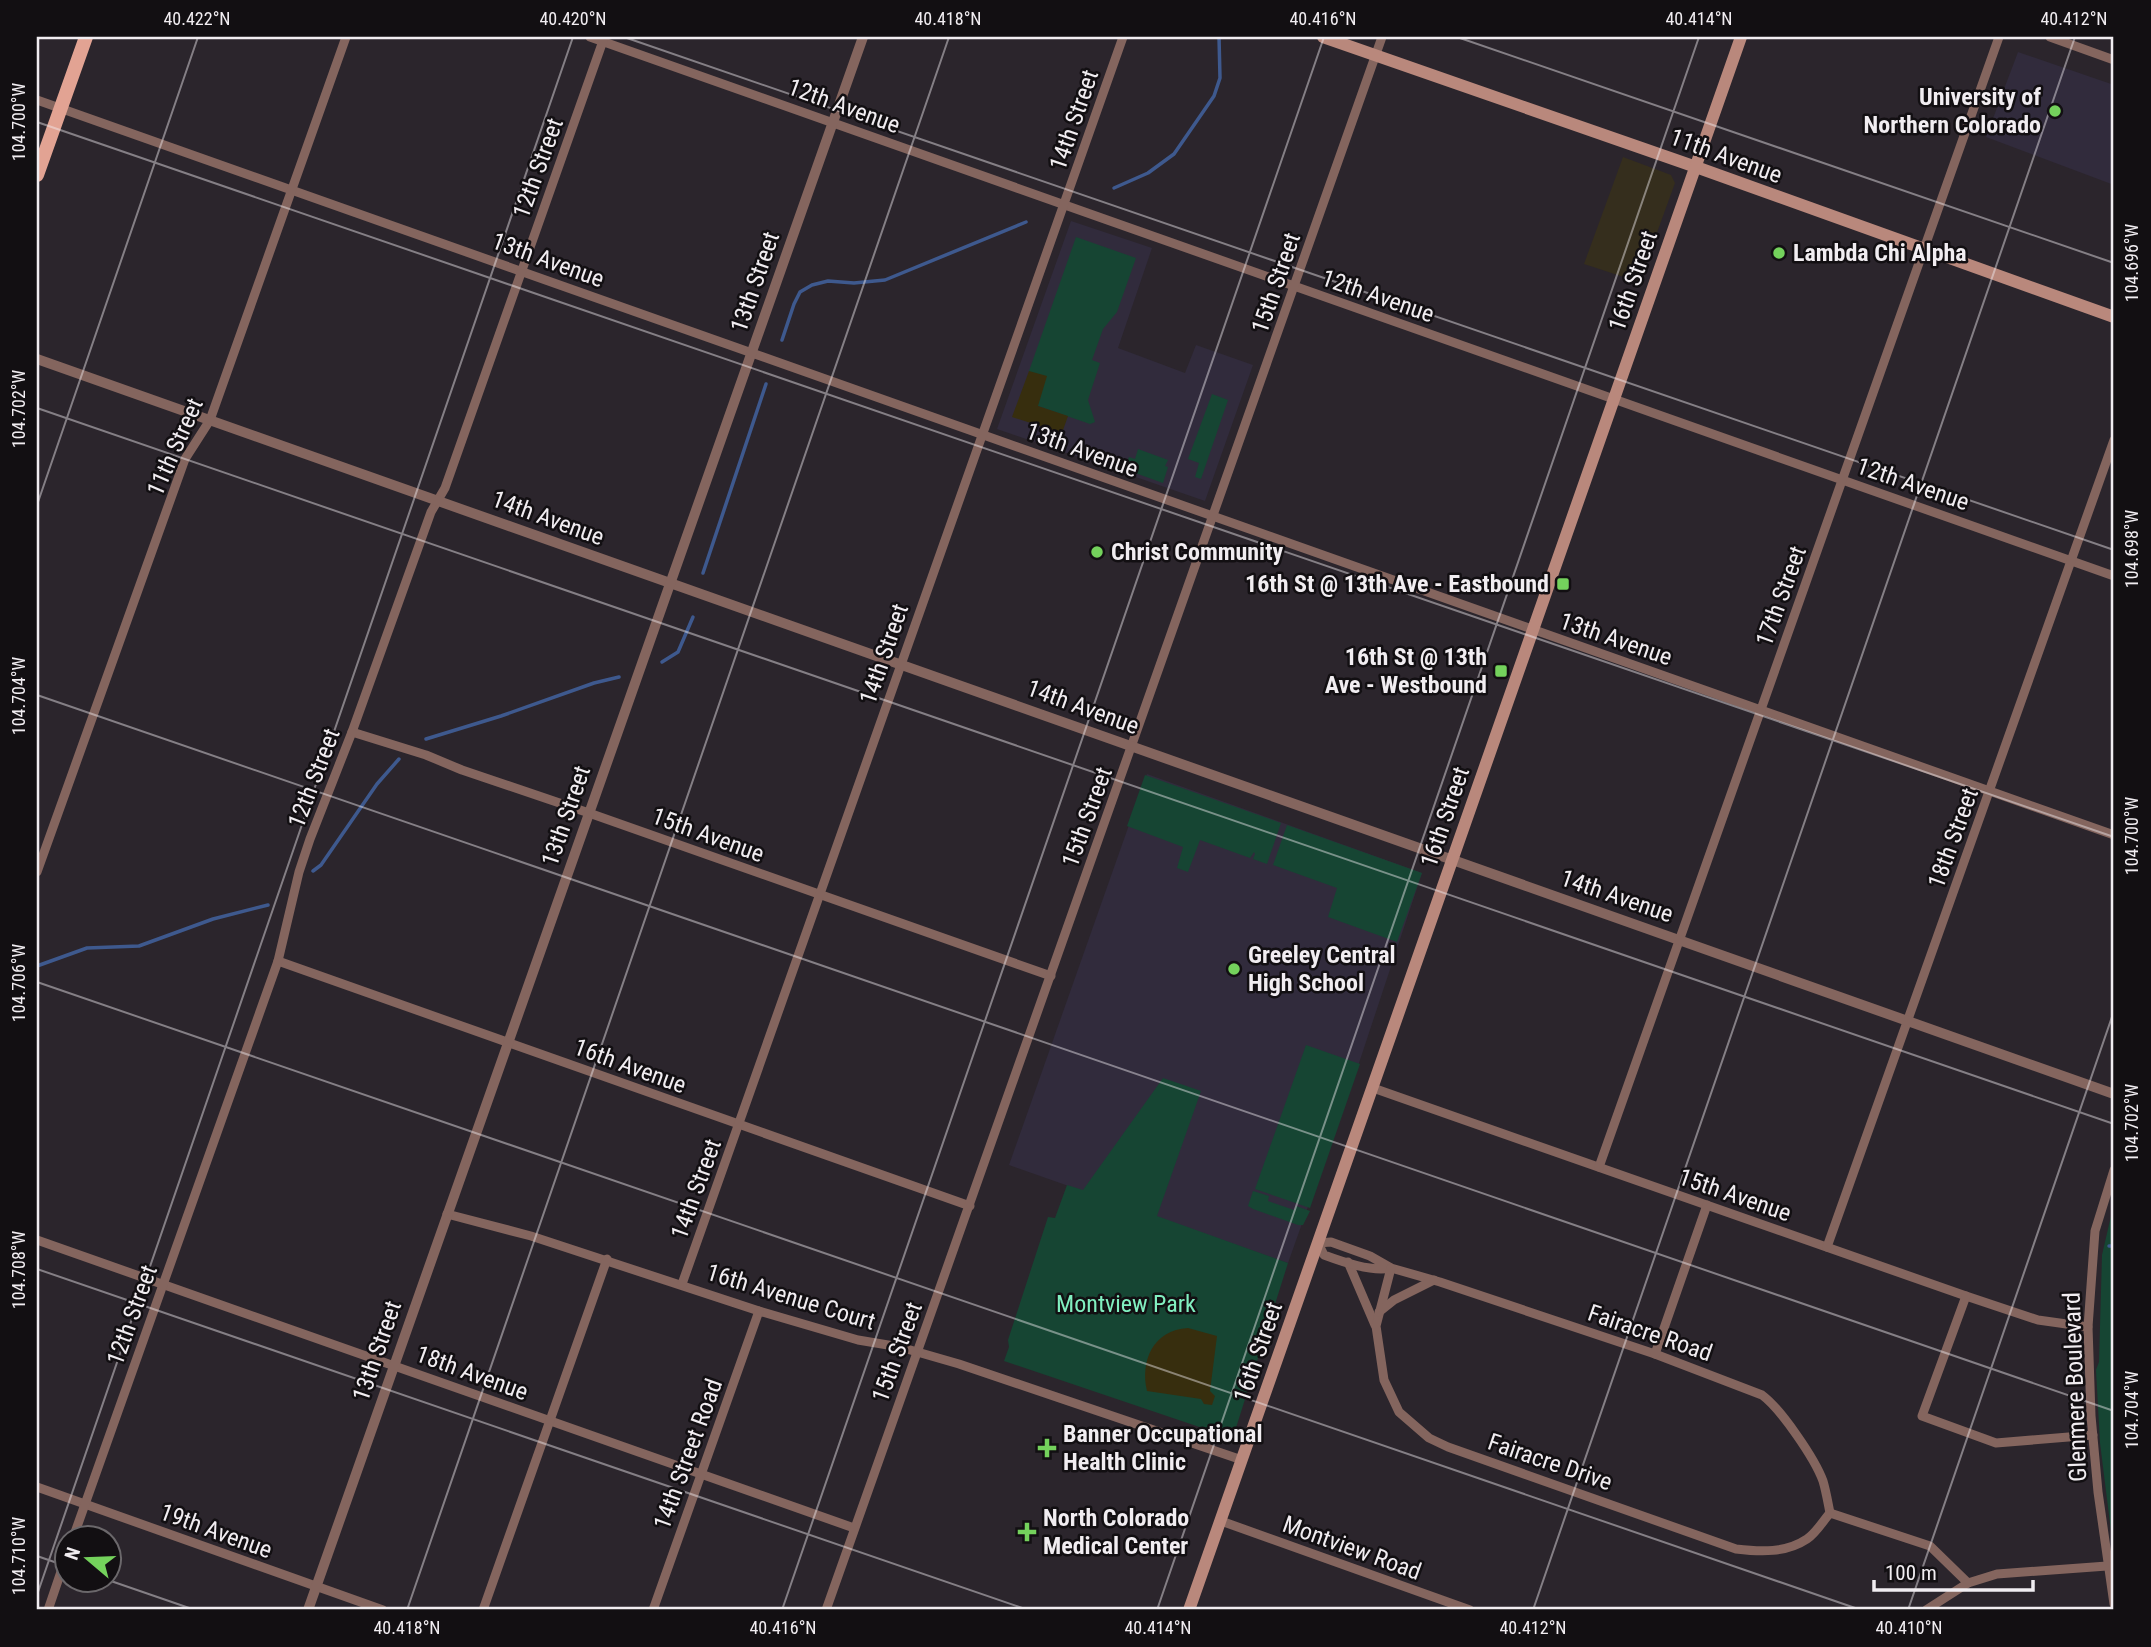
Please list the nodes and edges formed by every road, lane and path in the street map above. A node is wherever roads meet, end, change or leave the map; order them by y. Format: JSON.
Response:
{"nodes":[{"id":1,"x":86,"y":37,"type":"edge"},
{"id":2,"x":346,"y":37,"type":"edge"},
{"id":3,"x":590,"y":37,"type":"edge"},
{"id":4,"x":863,"y":37,"type":"edge"},
{"id":5,"x":1123,"y":37,"type":"edge"},
{"id":6,"x":1323,"y":37,"type":"edge"},
{"id":7,"x":1382,"y":37,"type":"edge"},
{"id":8,"x":1741,"y":37,"type":"edge"},
{"id":9,"x":1998,"y":37,"type":"edge"},
{"id":10,"x":2050,"y":37,"type":"edge"},
{"id":11,"x":604,"y":39,"type":"edge"},
{"id":12,"x":1376,"y":55,"type":"junction"},
{"id":13,"x":2114,"y":60,"type":"edge"},
{"id":14,"x":37,"y":100,"type":"edge"},
{"id":15,"x":60,"y":109,"type":"junction"},
{"id":16,"x":833,"y":123,"type":"junction"},
{"id":17,"x":1696,"y":167,"type":"junction"},
{"id":18,"x":37,"y":175,"type":"edge"},
{"id":19,"x":292,"y":190,"type":"junction"},
{"id":20,"x":1064,"y":205,"type":"junction"},
{"id":21,"x":1923,"y":249,"type":"junction"},
{"id":22,"x":522,"y":271,"type":"junction"},
{"id":23,"x":1295,"y":287,"type":"junction"},
{"id":24,"x":2114,"y":317,"type":"edge"},
{"id":25,"x":752,"y":353,"type":"junction"},
{"id":26,"x":37,"y":359,"type":"edge"},
{"id":27,"x":1614,"y":399,"type":"junction"},
{"id":28,"x":210,"y":421,"type":"junction"},
{"id":29,"x":982,"y":435,"type":"junction"},
{"id":30,"x":2114,"y":440,"type":"edge"},
{"id":31,"x":1843,"y":480,"type":"junction"},
{"id":32,"x":439,"y":501,"type":"junction"},
{"id":33,"x":1214,"y":517,"type":"junction"},
{"id":34,"x":2072,"y":561,"type":"junction"},
{"id":35,"x":2114,"y":576,"type":"edge"},
{"id":36,"x":671,"y":583,"type":"junction"},
{"id":37,"x":1533,"y":630,"type":"junction"},
{"id":38,"x":901,"y":665,"type":"junction"},
{"id":39,"x":1761,"y":710,"type":"junction"},
{"id":40,"x":352,"y":732,"type":"junction"},
{"id":41,"x":1132,"y":747,"type":"junction"},
{"id":42,"x":1991,"y":791,"type":"junction"},
{"id":43,"x":589,"y":813,"type":"junction"},
{"id":44,"x":2114,"y":835,"type":"edge"},
{"id":45,"x":1452,"y":860,"type":"junction"},
{"id":46,"x":37,"y":872,"type":"edge"},
{"id":47,"x":820,"y":896,"type":"junction"},
{"id":48,"x":1680,"y":941,"type":"junction"},
{"id":49,"x":278,"y":961,"type":"junction"},
{"id":50,"x":1051,"y":976,"type":"junction"},
{"id":51,"x":1908,"y":1021,"type":"junction"},
{"id":52,"x":508,"y":1043,"type":"junction"},
{"id":53,"x":1373,"y":1088,"type":"junction"},
{"id":54,"x":2114,"y":1094,"type":"edge"},
{"id":55,"x":739,"y":1125,"type":"junction"},
{"id":56,"x":1600,"y":1167,"type":"junction"},
{"id":57,"x":2114,"y":1170,"type":"edge"},
{"id":58,"x":1707,"y":1205,"type":"junction"},
{"id":59,"x":970,"y":1206,"type":"junction"},
{"id":60,"x":447,"y":1214,"type":"junction"},
{"id":61,"x":37,"y":1240,"type":"edge"},
{"id":62,"x":1318,"y":1243,"type":"junction"},
{"id":63,"x":1827,"y":1247,"type":"junction"},
{"id":64,"x":607,"y":1259,"type":"junction"},
{"id":65,"x":1348,"y":1262,"type":"junction"},
{"id":66,"x":1391,"y":1268,"type":"junction"},
{"id":67,"x":1434,"y":1280,"type":"junction"},
{"id":68,"x":164,"y":1284,"type":"junction"},
{"id":69,"x":682,"y":1284,"type":"junction"},
{"id":70,"x":1966,"y":1296,"type":"junction"},
{"id":71,"x":760,"y":1311,"type":"junction"},
{"id":72,"x":1379,"y":1312,"type":"junction"},
{"id":73,"x":1376,"y":1326,"type":"junction"},
{"id":74,"x":2088,"y":1327,"type":"junction"},
{"id":75,"x":918,"y":1352,"type":"junction"},
{"id":76,"x":1655,"y":1354,"type":"junction"},
{"id":77,"x":394,"y":1366,"type":"junction"},
{"id":78,"x":550,"y":1421,"type":"junction"},
{"id":79,"x":2092,"y":1435,"type":"junction"},
{"id":80,"x":1242,"y":1460,"type":"junction"},
{"id":81,"x":701,"y":1475,"type":"junction"},
{"id":82,"x":37,"y":1487,"type":"edge"},
{"id":83,"x":85,"y":1504,"type":"junction"},
{"id":84,"x":1830,"y":1513,"type":"junction"},
{"id":85,"x":1221,"y":1521,"type":"junction"},
{"id":86,"x":78,"y":1524,"type":"edge"},
{"id":87,"x":854,"y":1528,"type":"junction"},
{"id":88,"x":2107,"y":1566,"type":"junction"},
{"id":89,"x":1968,"y":1583,"type":"junction"},
{"id":90,"x":316,"y":1587,"type":"junction"},
{"id":91,"x":2114,"y":1604,"type":"edge"},
{"id":92,"x":308,"y":1610,"type":"edge"},
{"id":93,"x":383,"y":1610,"type":"edge"},
{"id":94,"x":483,"y":1610,"type":"edge"},
{"id":95,"x":653,"y":1610,"type":"edge"},
{"id":96,"x":826,"y":1610,"type":"edge"},
{"id":97,"x":1189,"y":1610,"type":"edge"},
{"id":98,"x":1470,"y":1610,"type":"edge"},
{"id":99,"x":1926,"y":1610,"type":"edge"}],
"edges":[{"from":1,"to":15,"type":"main road"},
{"from":2,"to":19,"type":"street","name":"11th Street"},
{"from":3,"to":11,"type":"street","name":"12th Avenue"},
{"from":4,"to":16,"type":"street","name":"13th Street"},
{"from":5,"to":20,"type":"street","name":"14th Street"},
{"from":6,"to":12,"type":"main road","name":"11th Avenue"},
{"from":7,"to":12,"type":"street","name":"15th Street"},
{"from":8,"to":17,"type":"main road","name":"16th Street"},
{"from":9,"to":21,"type":"street","name":"17th Street"},
{"from":10,"to":13,"type":"street"},
{"from":11,"to":16,"type":"street","name":"12th Avenue"},
{"from":11,"to":22,"type":"street","name":"12th Street"},
{"from":12,"to":17,"type":"main road","name":"11th Avenue"},
{"from":12,"to":23,"type":"street","name":"15th Street"},
{"from":14,"to":15,"type":"street","name":"13th Avenue"},
{"from":15,"to":18,"type":"main road"},
{"from":15,"to":19,"type":"street","name":"13th Avenue"},
{"from":16,"to":20,"type":"street","name":"12th Avenue"},
{"from":16,"to":25,"type":"street","name":"13th Street"},
{"from":17,"to":21,"type":"main road","name":"11th Avenue"},
{"from":17,"to":27,"type":"main road","name":"16th Street"},
{"from":19,"to":22,"type":"street","name":"13th Avenue"},
{"from":19,"to":28,"type":"street","name":"11th Street"},
{"from":20,"to":23,"type":"street","name":"12th Avenue"},
{"from":20,"to":29,"type":"street","name":"14th Street"},
{"from":21,"to":24,"type":"main road","name":"11th Avenue"},
{"from":21,"to":31,"type":"street","name":"17th Street"},
{"from":22,"to":25,"type":"street","name":"13th Avenue"},
{"from":22,"to":32,"type":"street","name":"12th Street"},
{"from":23,"to":27,"type":"street","name":"12th Avenue"},
{"from":23,"to":33,"type":"street","name":"15th Street"},
{"from":25,"to":29,"type":"street","name":"13th Avenue"},
{"from":25,"to":36,"type":"street","name":"13th Street"},
{"from":26,"to":28,"type":"street","name":"14th Avenue"},
{"from":27,"to":31,"type":"street","name":"12th Avenue"},
{"from":27,"to":37,"type":"main road","name":"16th Street"},
{"from":28,"to":32,"type":"street","name":"14th Avenue"},
{"from":28,"to":46,"type":"street","name":"11th Street"},
{"from":29,"to":33,"type":"street","name":"13th Avenue"},
{"from":29,"to":38,"type":"street","name":"14th Street"},
{"from":30,"to":34,"type":"street","name":"18th Street"},
{"from":31,"to":34,"type":"street","name":"12th Avenue"},
{"from":31,"to":39,"type":"street","name":"17th Street"},
{"from":32,"to":36,"type":"street","name":"14th Avenue"},
{"from":32,"to":40,"type":"street","name":"12th Street"},
{"from":33,"to":37,"type":"street","name":"13th Avenue"},
{"from":33,"to":41,"type":"street","name":"15th Street"},
{"from":34,"to":35,"type":"street","name":"12th Avenue"},
{"from":34,"to":42,"type":"street","name":"18th Street"},
{"from":36,"to":38,"type":"street","name":"14th Avenue"},
{"from":36,"to":43,"type":"street","name":"13th Street"},
{"from":37,"to":39,"type":"street","name":"13th Avenue"},
{"from":37,"to":45,"type":"main road","name":"16th Street"},
{"from":38,"to":41,"type":"street","name":"14th Avenue"},
{"from":38,"to":47,"type":"street","name":"14th Street"},
{"from":39,"to":42,"type":"street","name":"13th Avenue"},
{"from":39,"to":48,"type":"street","name":"17th Street"},
{"from":40,"to":43,"type":"street","name":"15th Avenue"},
{"from":40,"to":49,"type":"street","name":"12th Street"},
{"from":41,"to":45,"type":"street","name":"14th Avenue"},
{"from":41,"to":50,"type":"street","name":"15th Street"},
{"from":42,"to":44,"type":"street","name":"13th Avenue"},
{"from":42,"to":51,"type":"street","name":"18th Street"},
{"from":43,"to":47,"type":"street","name":"15th Avenue"},
{"from":43,"to":52,"type":"street","name":"13th Street"},
{"from":45,"to":48,"type":"street","name":"14th Avenue"},
{"from":45,"to":53,"type":"main road","name":"16th Street"},
{"from":47,"to":50,"type":"street","name":"15th Avenue"},
{"from":47,"to":55,"type":"street","name":"14th Street"},
{"from":48,"to":51,"type":"street","name":"14th Avenue"},
{"from":48,"to":56,"type":"street","name":"17th Street"},
{"from":49,"to":52,"type":"street","name":"16th Avenue"},
{"from":49,"to":68,"type":"street","name":"12th Street"},
{"from":50,"to":59,"type":"street","name":"15th Street"},
{"from":51,"to":54,"type":"street","name":"14th Avenue"},
{"from":51,"to":63,"type":"street","name":"18th Street"},
{"from":52,"to":55,"type":"street","name":"16th Avenue"},
{"from":52,"to":60,"type":"street","name":"13th Street"},
{"from":53,"to":56,"type":"street","name":"15th Avenue"},
{"from":53,"to":62,"type":"main road","name":"16th Street"},
{"from":55,"to":59,"type":"street","name":"16th Avenue"},
{"from":55,"to":69,"type":"street","name":"14th Street"},
{"from":56,"to":58,"type":"street","name":"15th Avenue"},
{"from":57,"to":74,"type":"street","name":"Glenmere Boulevard"},
{"from":58,"to":63,"type":"street","name":"15th Avenue"},
{"from":58,"to":76,"type":"street"},
{"from":59,"to":75,"type":"street","name":"15th Street"},
{"from":60,"to":64,"type":"street","name":"16th Avenue Court"},
{"from":60,"to":77,"type":"street","name":"13th Street"},
{"from":61,"to":68,"type":"street","name":"18th Avenue"},
{"from":62,"to":65,"type":"street","name":"Fairacre Road"},
{"from":62,"to":66,"type":"street","name":"Fairacre Road"},
{"from":62,"to":80,"type":"main road","name":"16th Street"},
{"from":63,"to":70,"type":"street","name":"15th Avenue"},
{"from":64,"to":69,"type":"street","name":"16th Avenue Court"},
{"from":64,"to":78,"type":"street"},
{"from":65,"to":66,"type":"street","name":"Fairacre Road"},
{"from":65,"to":73,"type":"street"},
{"from":66,"to":67,"type":"street","name":"Fairacre Road"},
{"from":66,"to":72,"type":"street","name":"Fairacre Drive"},
{"from":67,"to":72,"type":"street"},
{"from":67,"to":76,"type":"street","name":"Fairacre Road"},
{"from":68,"to":77,"type":"street","name":"18th Avenue"},
{"from":68,"to":83,"type":"street","name":"12th Street"},
{"from":69,"to":71,"type":"street","name":"16th Avenue Court"},
{"from":70,"to":74,"type":"street","name":"15th Avenue"},
{"from":70,"to":79,"type":"street"},
{"from":71,"to":75,"type":"street","name":"16th Avenue Court"},
{"from":71,"to":81,"type":"street","name":"14th Street Road"},
{"from":72,"to":73,"type":"street","name":"Fairacre Drive"},
{"from":73,"to":84,"type":"street","name":"Fairacre Drive"},
{"from":74,"to":79,"type":"street","name":"Glenmere Boulevard"},
{"from":75,"to":80,"type":"street","name":"16th Avenue Court"},
{"from":75,"to":87,"type":"street","name":"15th Street"},
{"from":76,"to":84,"type":"street","name":"Fairacre Road"},
{"from":77,"to":78,"type":"street","name":"18th Avenue"},
{"from":77,"to":90,"type":"street","name":"13th Street"},
{"from":78,"to":81,"type":"street","name":"18th Avenue"},
{"from":78,"to":94,"type":"street"},
{"from":79,"to":88,"type":"street","name":"Glenmere Boulevard"},
{"from":80,"to":85,"type":"main road","name":"16th Street"},
{"from":81,"to":87,"type":"street","name":"18th Avenue"},
{"from":81,"to":95,"type":"street","name":"14th Street Road"},
{"from":82,"to":83,"type":"street","name":"19th Avenue"},
{"from":83,"to":86,"type":"street","name":"12th Street"},
{"from":83,"to":90,"type":"street","name":"19th Avenue"},
{"from":84,"to":89,"type":"street"},
{"from":85,"to":97,"type":"main road","name":"16th Street"},
{"from":85,"to":98,"type":"street","name":"Montview Road"},
{"from":87,"to":96,"type":"street","name":"15th Street"},
{"from":88,"to":89,"type":"street"},
{"from":88,"to":91,"type":"street","name":"Glenmere Boulevard"},
{"from":89,"to":99,"type":"street"},
{"from":90,"to":92,"type":"street","name":"13th Street"},
{"from":90,"to":93,"type":"street","name":"19th Avenue"}]}
